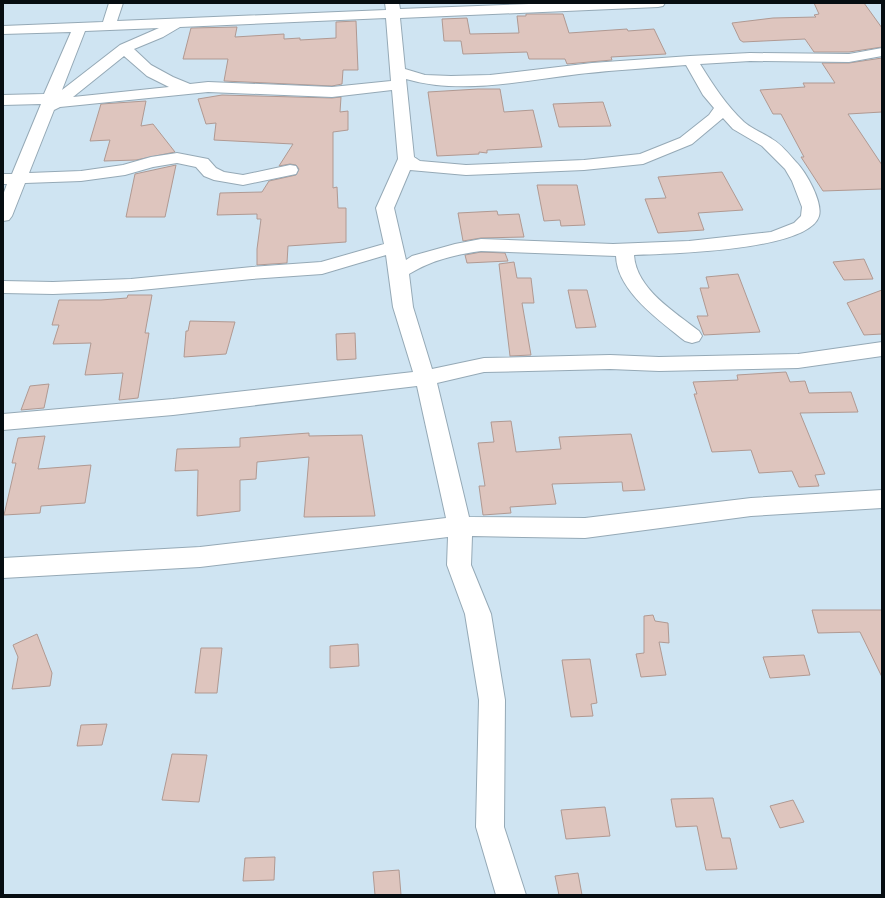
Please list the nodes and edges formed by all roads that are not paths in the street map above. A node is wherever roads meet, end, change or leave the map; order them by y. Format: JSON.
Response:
{"nodes":[{"id":1,"x":116,"y":3,"type":"edge"},
{"id":2,"x":631,"y":3,"type":"edge"},
{"id":3,"x":658,"y":3,"type":"edge"},
{"id":4,"x":393,"y":8,"type":"edge"},
{"id":5,"x":180,"y":22,"type":"junction"},
{"id":6,"x":109,"y":25,"type":"junction"},
{"id":7,"x":80,"y":26,"type":"junction"},
{"id":8,"x":3,"y":30,"type":"edge"},
{"id":9,"x":125,"y":48,"type":"junction"},
{"id":10,"x":882,"y":52,"type":"edge"},
{"id":11,"x":397,"y":59,"type":"junction"},
{"id":12,"x":690,"y":60,"type":"junction"},
{"id":13,"x":399,"y":85,"type":"junction"},
{"id":14,"x":189,"y":89,"type":"junction"},
{"id":15,"x":3,"y":100,"type":"edge"},
{"id":16,"x":51,"y":103,"type":"junction"},
{"id":17,"x":723,"y":108,"type":"junction"},
{"id":18,"x":406,"y":159,"type":"junction"},
{"id":19,"x":290,"y":170,"type":"dead end"},
{"id":20,"x":10,"y":179,"type":"edge"},
{"id":21,"x":3,"y":216,"type":"edge"},
{"id":22,"x":393,"y":247,"type":"junction"},
{"id":23,"x":624,"y":249,"type":"junction"},
{"id":24,"x":399,"y":272,"type":"junction"},
{"id":25,"x":3,"y":287,"type":"edge"},
{"id":26,"x":692,"y":336,"type":"dead end"},
{"id":27,"x":882,"y":349,"type":"edge"},
{"id":28,"x":425,"y":378,"type":"junction"},
{"id":29,"x":3,"y":422,"type":"edge"},
{"id":30,"x":882,"y":499,"type":"edge"},
{"id":31,"x":460,"y":526,"type":"junction"},
{"id":32,"x":3,"y":568,"type":"edge"},
{"id":33,"x":512,"y":895,"type":"edge"}],
"edges":[{"from":1,"to":6,"type":"street"},
{"from":2,"to":3,"type":"street"},
{"from":2,"to":4,"type":"street"},
{"from":4,"to":5,"type":"street"},
{"from":4,"to":11,"type":"street"},
{"from":5,"to":6,"type":"street"},
{"from":5,"to":9,"type":"street"},
{"from":6,"to":7,"type":"street"},
{"from":7,"to":8,"type":"street"},
{"from":7,"to":16,"type":"street"},
{"from":9,"to":14,"type":"street"},
{"from":9,"to":16,"type":"street"},
{"from":10,"to":12,"type":"street"},
{"from":11,"to":12,"type":"street"},
{"from":11,"to":13,"type":"street"},
{"from":12,"to":17,"type":"street"},
{"from":13,"to":14,"type":"street"},
{"from":13,"to":18,"type":"street"},
{"from":14,"to":16,"type":"street"},
{"from":15,"to":16,"type":"street"},
{"from":16,"to":20,"type":"street"},
{"from":17,"to":18,"type":"street"},
{"from":17,"to":23,"type":"street"},
{"from":18,"to":22,"type":"street"},
{"from":19,"to":20,"type":"street"},
{"from":20,"to":21,"type":"street"},
{"from":22,"to":24,"type":"street"},
{"from":22,"to":25,"type":"street"},
{"from":23,"to":24,"type":"street"},
{"from":23,"to":26,"type":"street"},
{"from":24,"to":28,"type":"street"},
{"from":27,"to":28,"type":"street"},
{"from":28,"to":29,"type":"street"},
{"from":28,"to":31,"type":"street"},
{"from":30,"to":31,"type":"street"},
{"from":31,"to":32,"type":"street"},
{"from":31,"to":33,"type":"street"}]}
